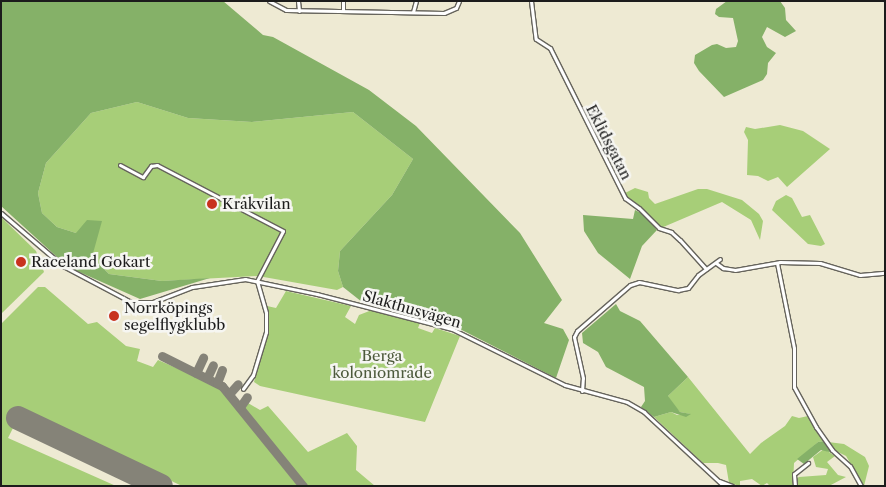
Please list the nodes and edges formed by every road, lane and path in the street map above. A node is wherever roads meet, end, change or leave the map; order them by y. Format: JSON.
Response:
{"nodes":[{"id":1,"x":269,"y":1,"type":"edge"},
{"id":2,"x":298,"y":1,"type":"edge"},
{"id":3,"x":343,"y":1,"type":"edge"},
{"id":4,"x":416,"y":1,"type":"edge"},
{"id":5,"x":459,"y":1,"type":"edge"},
{"id":6,"x":531,"y":1,"type":"edge"},
{"id":7,"x":299,"y":11,"type":"junction"},
{"id":8,"x":343,"y":12,"type":"junction"},
{"id":9,"x":413,"y":12,"type":"junction"},
{"id":10,"x":120,"y":165,"type":"dead end"},
{"id":11,"x":1,"y":213,"type":"edge"},
{"id":12,"x":720,"y":259,"type":"dead end"},
{"id":13,"x":777,"y":262,"type":"junction"},
{"id":14,"x":716,"y":263,"type":"junction"},
{"id":15,"x":706,"y":269,"type":"junction"},
{"id":16,"x":885,"y":273,"type":"edge"},
{"id":17,"x":257,"y":280,"type":"junction"},
{"id":18,"x":243,"y":389,"type":"dead end"},
{"id":19,"x":582,"y":391,"type":"junction"},
{"id":20,"x":808,"y":464,"type":"dead end"},
{"id":21,"x":718,"y":481,"type":"junction"},
{"id":22,"x":724,"y":486,"type":"edge"},
{"id":23,"x":732,"y":486,"type":"edge"},
{"id":24,"x":795,"y":486,"type":"edge"},
{"id":25,"x":861,"y":486,"type":"edge"}],
"edges":[{"from":1,"to":7,"type":"street"},
{"from":2,"to":7,"type":"street"},
{"from":3,"to":8,"type":"street"},
{"from":4,"to":9,"type":"street"},
{"from":5,"to":9,"type":"street"},
{"from":6,"to":15,"type":"street","name":"Eklidsgatan"},
{"from":7,"to":8,"type":"street"},
{"from":8,"to":9,"type":"street"},
{"from":10,"to":17,"type":"street"},
{"from":11,"to":17,"type":"street","name":"Slakthusvägen"},
{"from":12,"to":14,"type":"street"},
{"from":13,"to":14,"type":"street"},
{"from":13,"to":16,"type":"street"},
{"from":13,"to":25,"type":"street"},
{"from":14,"to":15,"type":"street"},
{"from":15,"to":19,"type":"street"},
{"from":17,"to":18,"type":"street"},
{"from":17,"to":19,"type":"street","name":"Slakthusvägen"},
{"from":19,"to":21,"type":"street","name":"Slakthusvägen"},
{"from":20,"to":24,"type":"street"},
{"from":21,"to":22,"type":"street","name":"Slakthusvägen"},
{"from":21,"to":23,"type":"street"}]}
